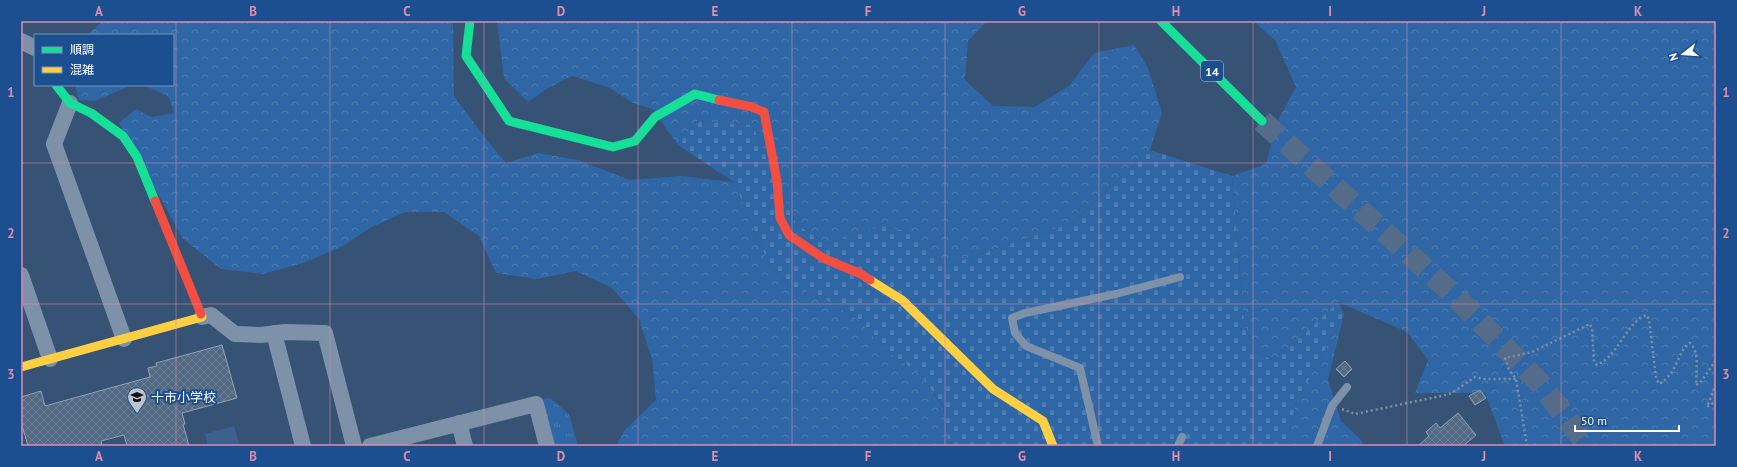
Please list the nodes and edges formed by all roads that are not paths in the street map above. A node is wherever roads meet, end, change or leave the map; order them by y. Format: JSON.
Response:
{"nodes":[{"id":1,"x":470,"y":21,"type":"edge"},
{"id":2,"x":1161,"y":21,"type":"edge"},
{"id":3,"x":21,"y":41,"type":"edge"},
{"id":4,"x":34,"y":48,"type":"edge"},
{"id":5,"x":57,"y":86,"type":"edge"},
{"id":6,"x":70,"y":104,"type":"junction"},
{"id":7,"x":1262,"y":121,"type":"tunnel mouth"},
{"id":8,"x":21,"y":275,"type":"edge"},
{"id":9,"x":1180,"y":277,"type":"dead end"},
{"id":10,"x":202,"y":317,"type":"junction"},
{"id":11,"x":274,"y":334,"type":"junction"},
{"id":12,"x":124,"y":339,"type":"junction"},
{"id":13,"x":50,"y":359,"type":"junction"},
{"id":14,"x":21,"y":367,"type":"edge"},
{"id":15,"x":1347,"y":387,"type":"dead end"},
{"id":16,"x":459,"y":423,"type":"junction"},
{"id":17,"x":1182,"y":437,"type":"dead end"},
{"id":18,"x":379,"y":445,"type":"edge"},
{"id":19,"x":303,"y":446,"type":"edge"},
{"id":20,"x":354,"y":446,"type":"edge"},
{"id":21,"x":465,"y":446,"type":"edge"},
{"id":22,"x":547,"y":446,"type":"edge"},
{"id":23,"x":1053,"y":446,"type":"edge"},
{"id":24,"x":1098,"y":446,"type":"edge"},
{"id":25,"x":1178,"y":446,"type":"edge"},
{"id":26,"x":1317,"y":446,"type":"edge"}],
"edges":[{"from":1,"to":23,"type":"street"},
{"from":2,"to":7,"type":"street","number":"14"},
{"from":3,"to":4,"type":"street"},
{"from":5,"to":6,"type":"street"},
{"from":6,"to":10,"type":"street"},
{"from":6,"to":12,"type":"street"},
{"from":8,"to":13,"type":"street"},
{"from":9,"to":24,"type":"lane"},
{"from":10,"to":11,"type":"street"},
{"from":10,"to":12,"type":"street"},
{"from":11,"to":19,"type":"street"},
{"from":11,"to":20,"type":"street"},
{"from":12,"to":13,"type":"street"},
{"from":13,"to":14,"type":"street"},
{"from":15,"to":26,"type":"lane"},
{"from":16,"to":18,"type":"street"},
{"from":16,"to":21,"type":"street"},
{"from":16,"to":22,"type":"street"},
{"from":17,"to":25,"type":"lane"}]}
